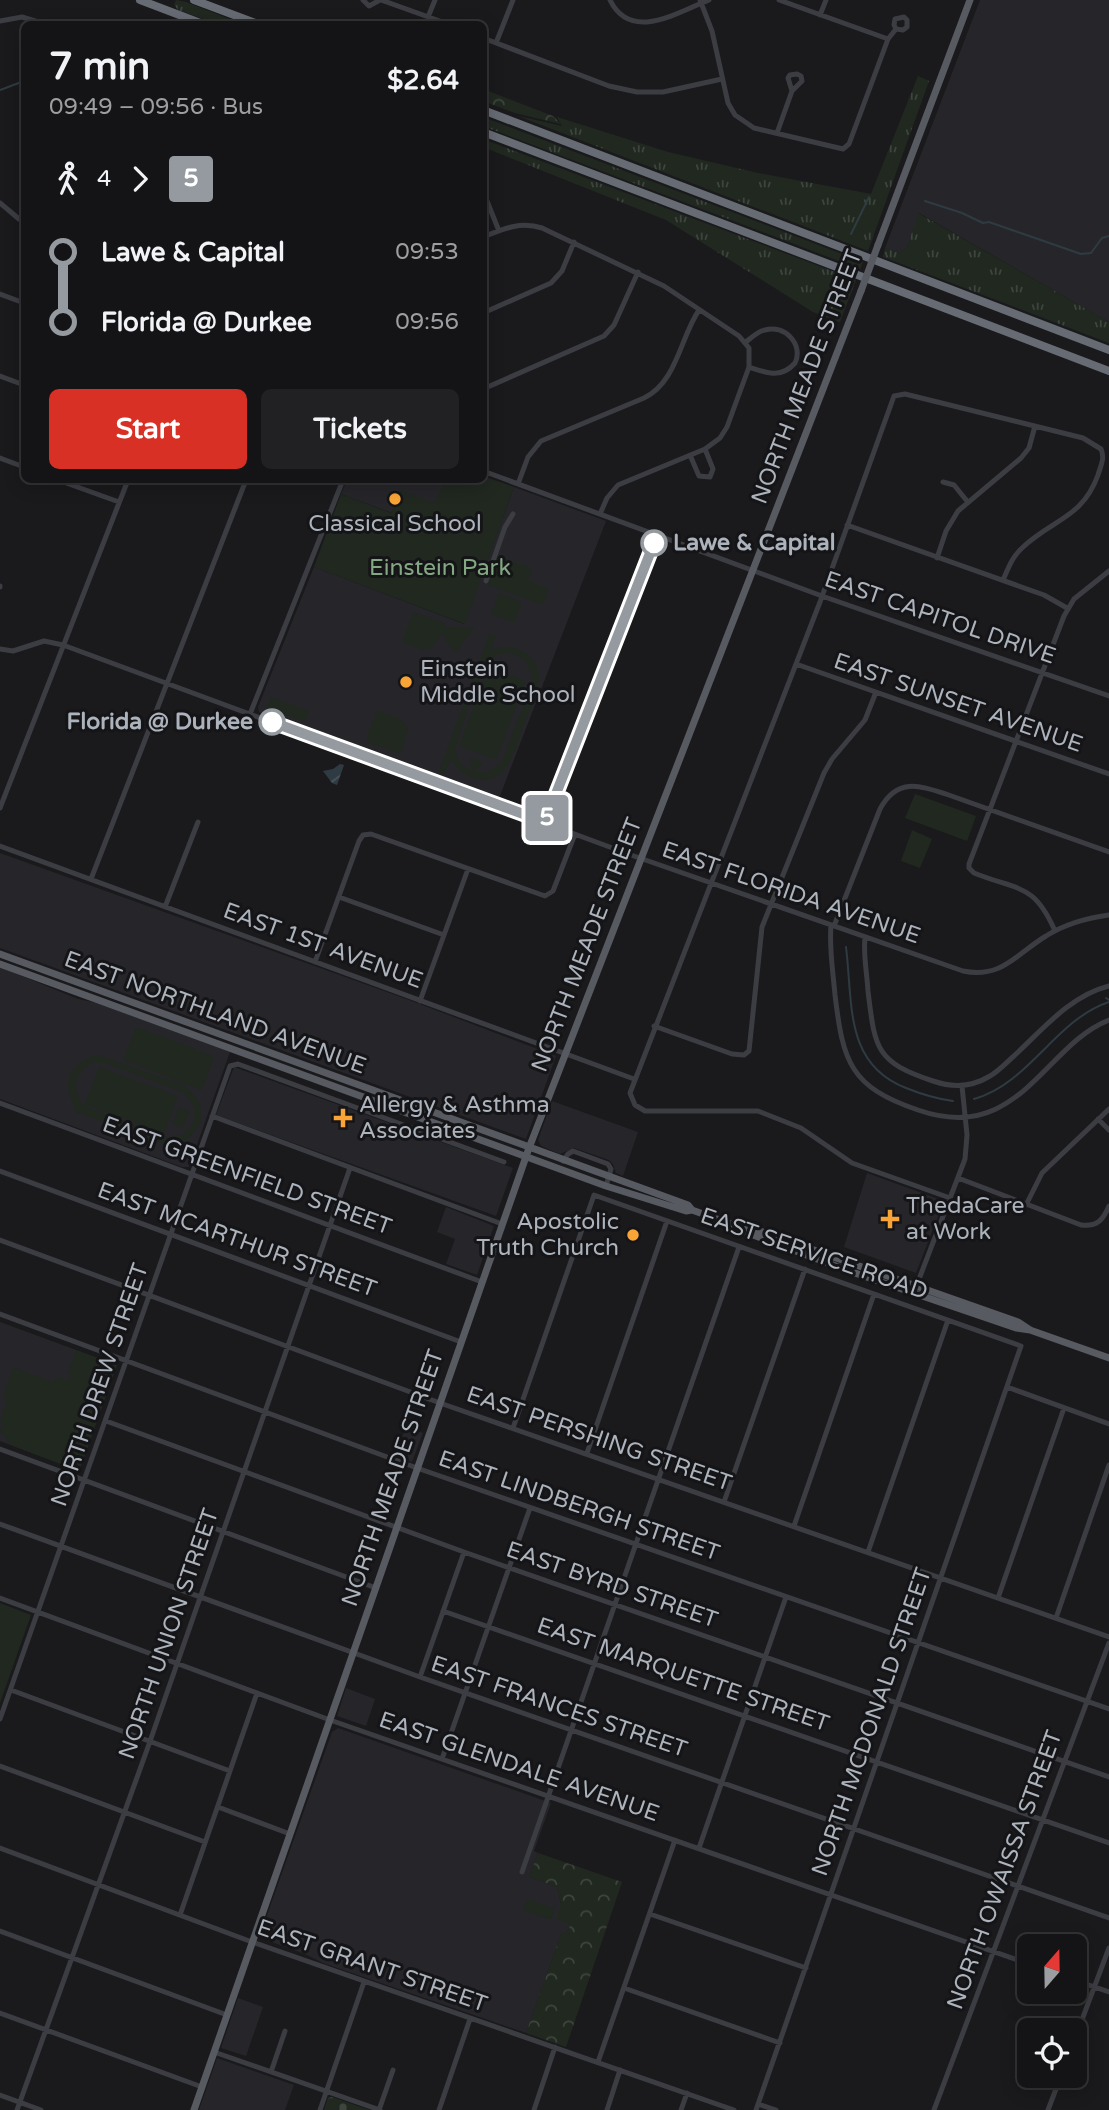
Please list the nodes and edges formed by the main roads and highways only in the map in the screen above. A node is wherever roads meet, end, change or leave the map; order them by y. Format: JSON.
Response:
{"nodes":[{"id":1,"x":140,"y":0,"type":"edge"},
{"id":2,"x":194,"y":0,"type":"edge"},
{"id":3,"x":970,"y":0,"type":"edge"},
{"id":4,"x":195,"y":21,"type":"edge"},
{"id":5,"x":250,"y":21,"type":"edge"},
{"id":6,"x":487,"y":112,"type":"edge"},
{"id":7,"x":487,"y":134,"type":"edge"},
{"id":8,"x":1109,"y":350,"type":"edge"},
{"id":9,"x":1109,"y":370,"type":"edge"},
{"id":10,"x":0,"y":954,"type":"edge"},
{"id":11,"x":0,"y":964,"type":"edge"},
{"id":12,"x":529,"y":1149,"type":"junction"},
{"id":13,"x":526,"y":1157,"type":"junction"},
{"id":14,"x":692,"y":1210,"type":"junction"},
{"id":15,"x":1109,"y":1357,"type":"edge"},
{"id":16,"x":194,"y":2110,"type":"edge"}],
"edges":[{"from":1,"to":4,"type":"highway"},
{"from":2,"to":5,"type":"highway"},
{"from":3,"to":12,"type":"main road","name":"NORTH MEADE STREET","bridge":true},
{"from":6,"to":8,"type":"highway"},
{"from":7,"to":9,"type":"highway"},
{"from":10,"to":12,"type":"main road","name":"EAST NORTHLAND AVENUE"},
{"from":11,"to":13,"type":"main road","name":"EAST NORTHLAND AVENUE"},
{"from":12,"to":13,"type":"main road","name":"NORTH MEADE STREET"},
{"from":12,"to":14,"type":"main road","name":"EAST NORTHLAND AVENUE"},
{"from":13,"to":14,"type":"main road","name":"EAST NORTHLAND AVENUE"},
{"from":13,"to":16,"type":"main road","name":"NORTH MEADE STREET"},
{"from":14,"to":15,"type":"main road","name":"EAST NORTHLAND AVENUE"}]}
